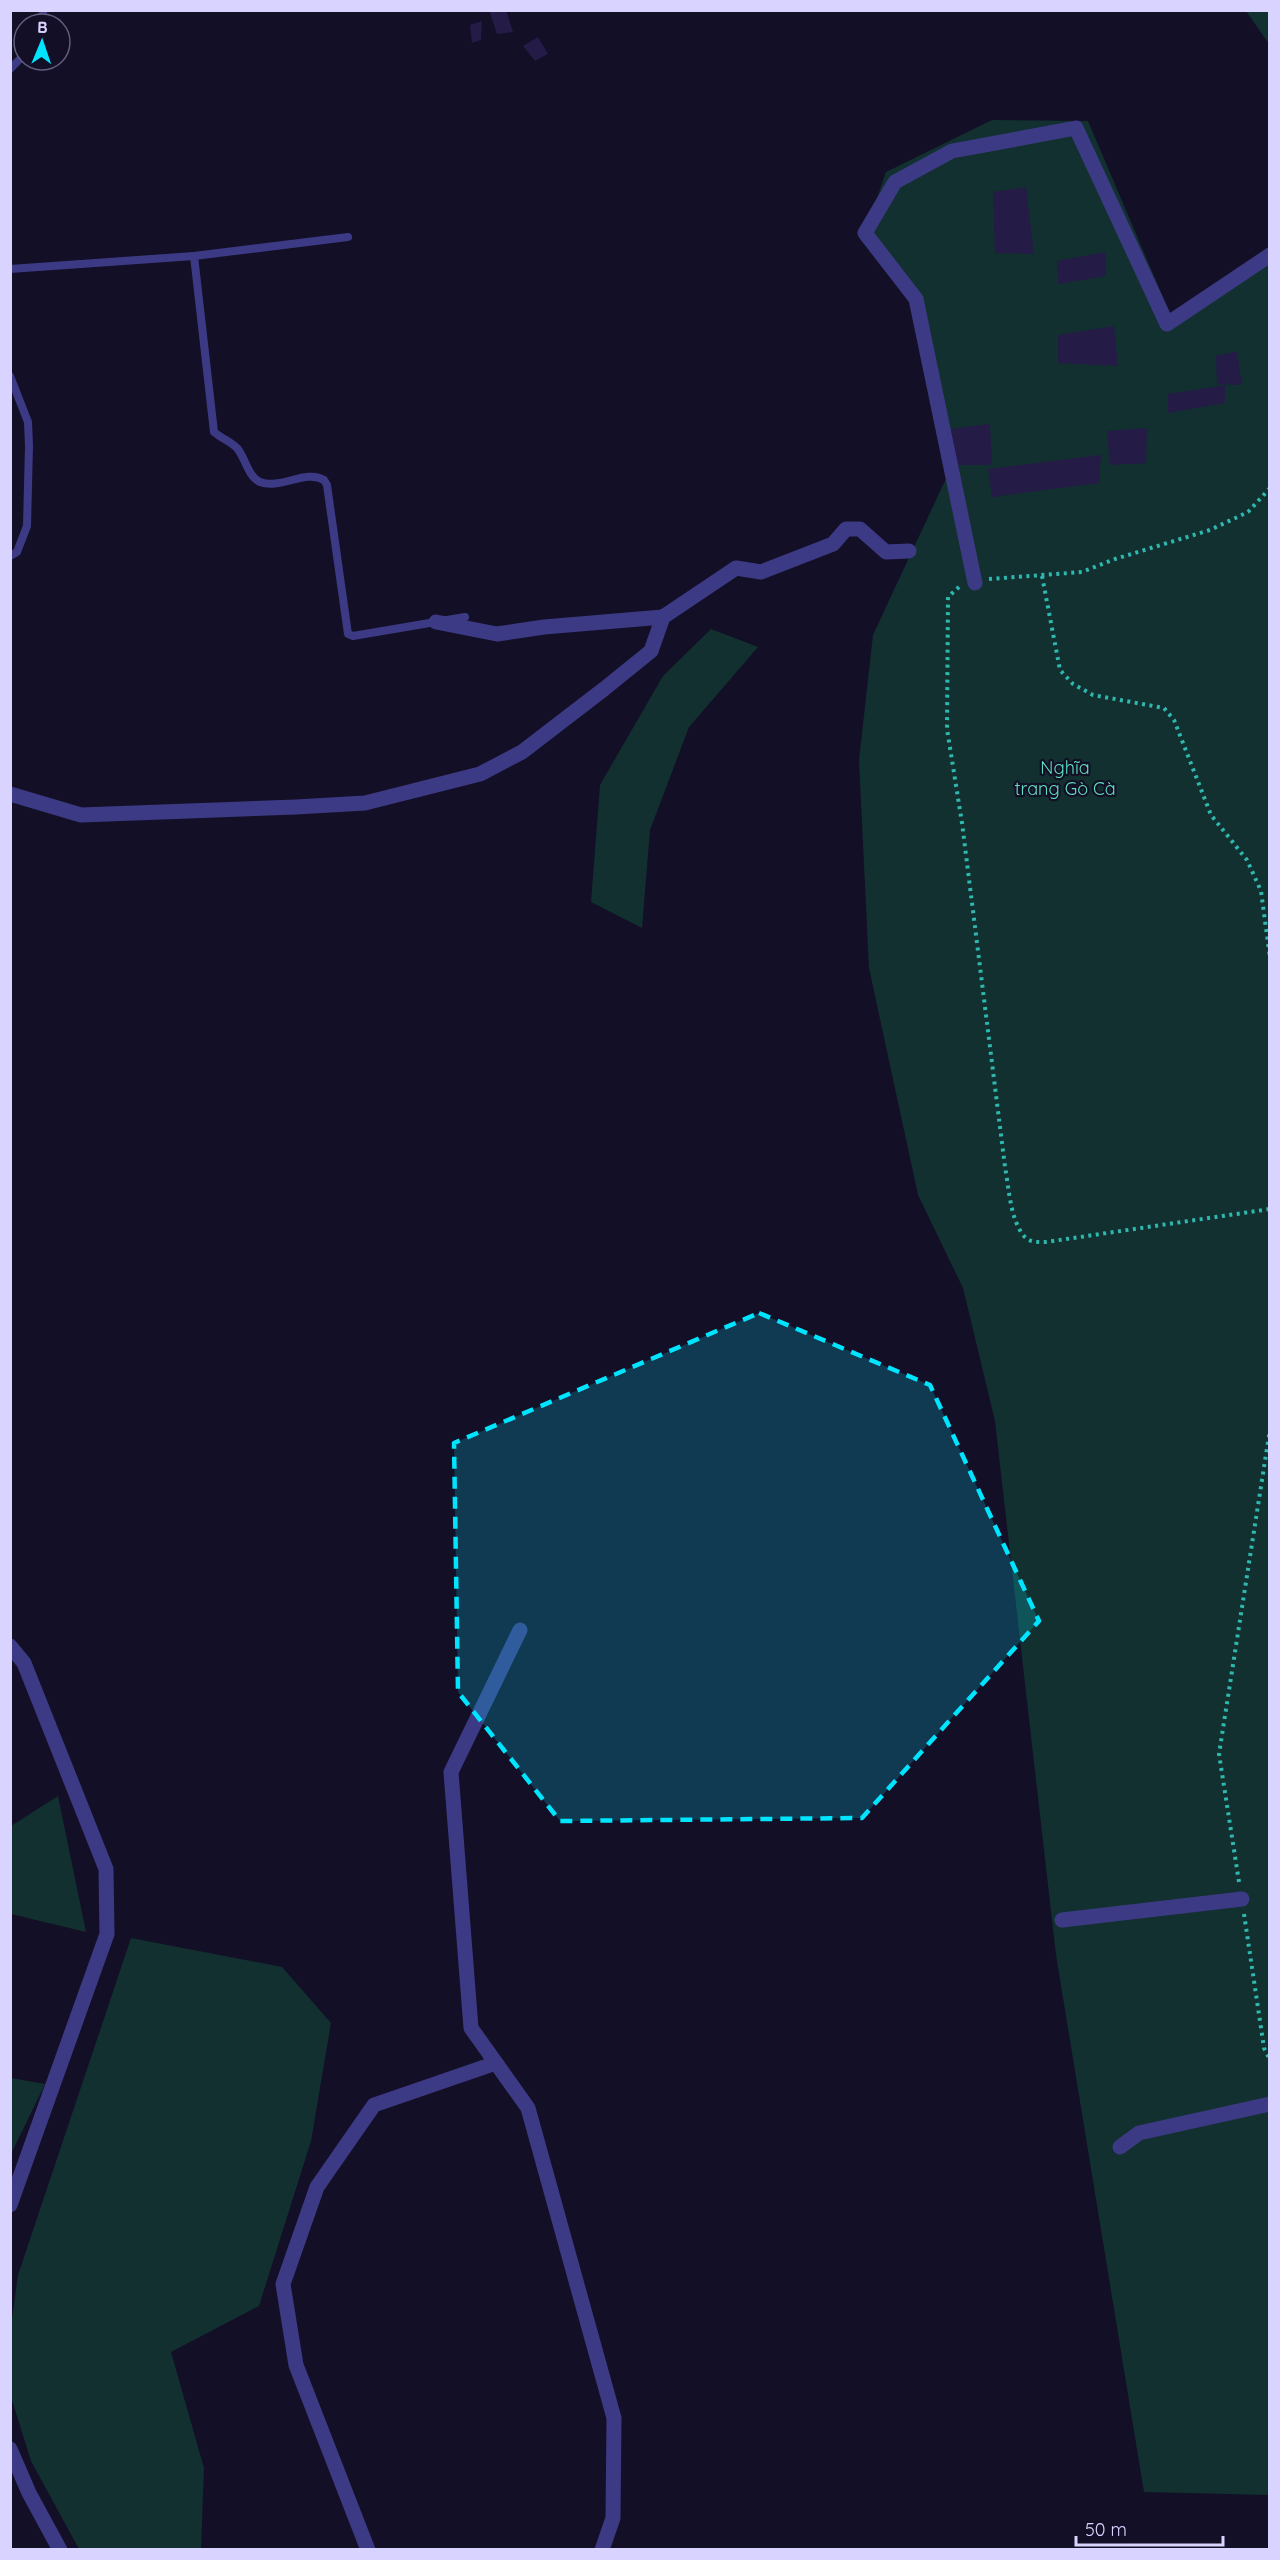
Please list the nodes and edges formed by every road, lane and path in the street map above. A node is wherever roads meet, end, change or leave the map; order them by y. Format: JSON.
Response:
{"nodes":[{"id":1,"x":348,"y":237,"type":"dead end"},
{"id":2,"x":194,"y":255,"type":"junction"},
{"id":3,"x":1269,"y":255,"type":"edge"},
{"id":4,"x":10,"y":269,"type":"edge"},
{"id":5,"x":10,"y":376,"type":"edge"},
{"id":6,"x":1269,"y":488,"type":"edge"},
{"id":7,"x":909,"y":551,"type":"dead end"},
{"id":8,"x":10,"y":556,"type":"edge"},
{"id":9,"x":1042,"y":576,"type":"junction"},
{"id":10,"x":975,"y":583,"type":"junction"},
{"id":11,"x":465,"y":617,"type":"dead end"},
{"id":12,"x":663,"y":617,"type":"junction"},
{"id":13,"x":436,"y":622,"type":"junction"},
{"id":14,"x":10,"y":794,"type":"edge"},
{"id":15,"x":1269,"y":958,"type":"edge"},
{"id":16,"x":1269,"y":1209,"type":"edge"},
{"id":17,"x":1269,"y":1429,"type":"edge"},
{"id":18,"x":520,"y":1630,"type":"dead end"},
{"id":19,"x":10,"y":1646,"type":"edge"},
{"id":20,"x":1242,"y":1899,"type":"junction"},
{"id":21,"x":1062,"y":1920,"type":"dead end"},
{"id":22,"x":1269,"y":2060,"type":"edge"},
{"id":23,"x":496,"y":2063,"type":"junction"},
{"id":24,"x":1269,"y":2104,"type":"edge"},
{"id":25,"x":1120,"y":2147,"type":"dead end"},
{"id":26,"x":10,"y":2205,"type":"edge"},
{"id":27,"x":10,"y":2449,"type":"edge"},
{"id":28,"x":60,"y":2550,"type":"edge"},
{"id":29,"x":368,"y":2550,"type":"edge"},
{"id":30,"x":602,"y":2550,"type":"edge"}],
"edges":[{"from":1,"to":2,"type":"lane"},
{"from":2,"to":4,"type":"lane"},
{"from":2,"to":13,"type":"lane"},
{"from":3,"to":10,"type":"street"},
{"from":5,"to":8,"type":"lane"},
{"from":6,"to":9,"type":"path"},
{"from":7,"to":12,"type":"street"},
{"from":9,"to":10,"type":"path"},
{"from":9,"to":15,"type":"path"},
{"from":10,"to":16,"type":"path"},
{"from":11,"to":13,"type":"lane"},
{"from":12,"to":13,"type":"street"},
{"from":12,"to":14,"type":"street"},
{"from":17,"to":20,"type":"path"},
{"from":18,"to":23,"type":"street"},
{"from":19,"to":26,"type":"street"},
{"from":20,"to":21,"type":"street"},
{"from":20,"to":22,"type":"path"},
{"from":23,"to":29,"type":"street"},
{"from":23,"to":30,"type":"street"},
{"from":24,"to":25,"type":"street"},
{"from":27,"to":28,"type":"street"}]}
